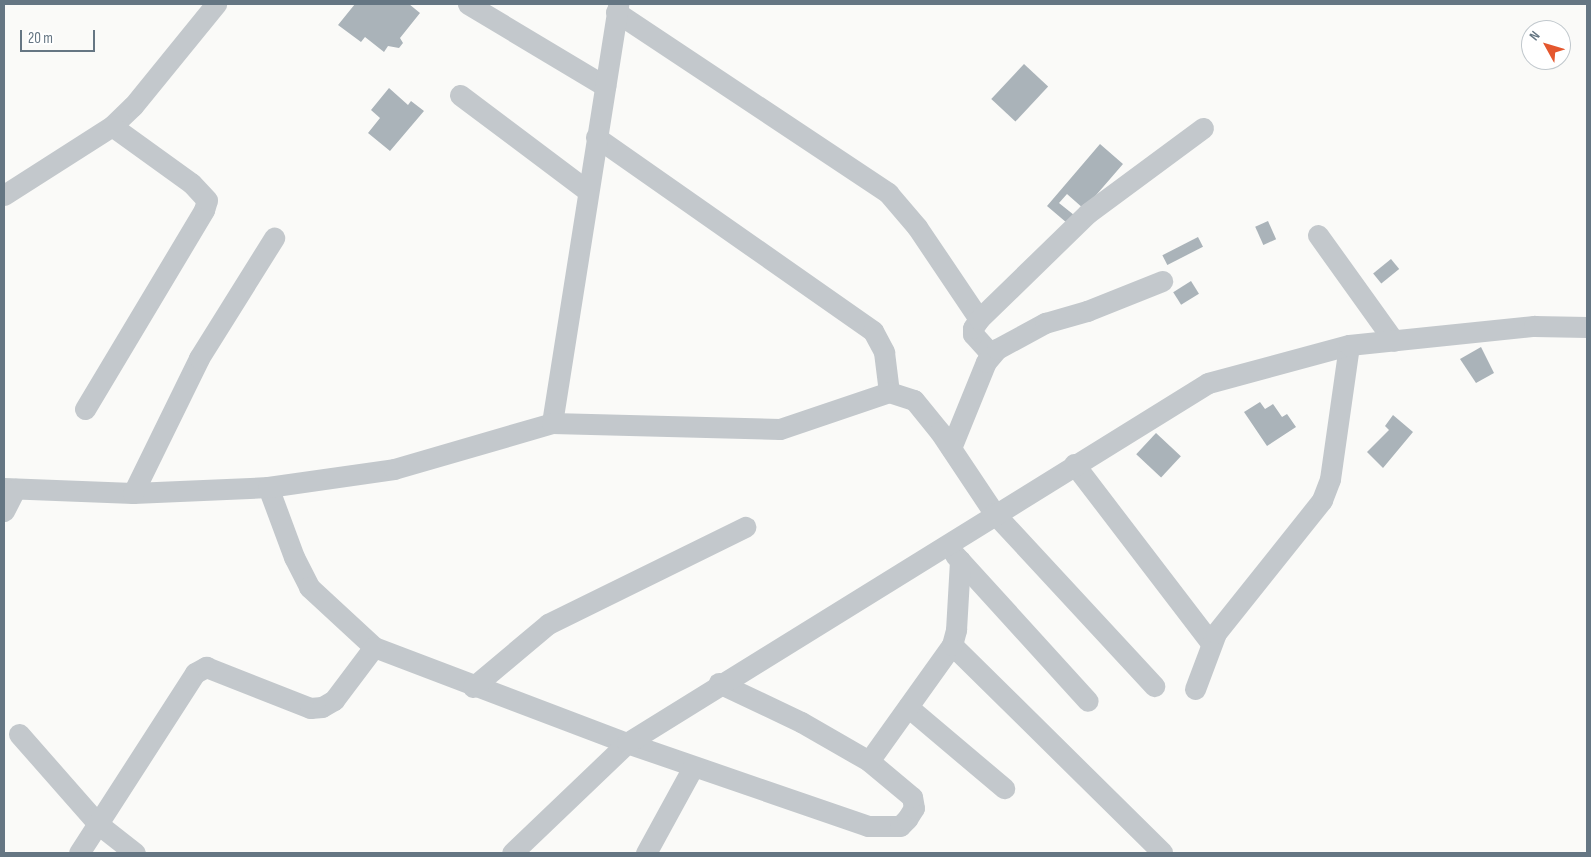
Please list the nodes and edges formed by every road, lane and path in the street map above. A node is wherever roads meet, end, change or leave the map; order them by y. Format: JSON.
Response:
{"nodes":[{"id":1,"x":216,"y":4,"type":"edge"},
{"id":2,"x":468,"y":4,"type":"edge"},
{"id":3,"x":617,"y":8,"type":"edge"},
{"id":4,"x":605,"y":86,"type":"junction"},
{"id":5,"x":460,"y":95,"type":"dead end"},
{"id":6,"x":112,"y":126,"type":"junction"},
{"id":7,"x":1203,"y":128,"type":"dead end"},
{"id":8,"x":596,"y":137,"type":"junction"},
{"id":9,"x":588,"y":191,"type":"junction"},
{"id":10,"x":4,"y":195,"type":"edge"},
{"id":11,"x":1318,"y":235,"type":"dead end"},
{"id":12,"x":274,"y":238,"type":"dead end"},
{"id":13,"x":1162,"y":281,"type":"dead end"},
{"id":14,"x":979,"y":319,"type":"junction"},
{"id":15,"x":1587,"y":327,"type":"edge"},
{"id":16,"x":1394,"y":341,"type":"junction"},
{"id":17,"x":1349,"y":345,"type":"junction"},
{"id":18,"x":984,"y":347,"type":"junction"},
{"id":19,"x":889,"y":392,"type":"junction"},
{"id":20,"x":85,"y":409,"type":"dead end"},
{"id":21,"x":552,"y":423,"type":"junction"},
{"id":22,"x":946,"y":440,"type":"junction"},
{"id":23,"x":1074,"y":464,"type":"junction"},
{"id":24,"x":268,"y":487,"type":"junction"},
{"id":25,"x":9,"y":488,"type":"edge"},
{"id":26,"x":134,"y":493,"type":"junction"},
{"id":27,"x":4,"y":511,"type":"edge"},
{"id":28,"x":994,"y":513,"type":"junction"},
{"id":29,"x":745,"y":527,"type":"dead end"},
{"id":30,"x":945,"y":544,"type":"junction"},
{"id":31,"x":960,"y":560,"type":"junction"},
{"id":32,"x":1210,"y":644,"type":"junction"},
{"id":33,"x":952,"y":645,"type":"junction"},
{"id":34,"x":374,"y":647,"type":"junction"},
{"id":35,"x":719,"y":683,"type":"junction"},
{"id":36,"x":1154,"y":686,"type":"dead end"},
{"id":37,"x":473,"y":687,"type":"junction"},
{"id":38,"x":1194,"y":689,"type":"dead end"},
{"id":39,"x":1088,"y":701,"type":"dead end"},
{"id":40,"x":908,"y":707,"type":"junction"},
{"id":41,"x":19,"y":734,"type":"dead end"},
{"id":42,"x":626,"y":743,"type":"junction"},
{"id":43,"x":869,"y":761,"type":"junction"},
{"id":44,"x":693,"y":766,"type":"junction"},
{"id":45,"x":1004,"y":788,"type":"dead end"},
{"id":46,"x":98,"y":824,"type":"junction"},
{"id":47,"x":1162,"y":852,"type":"edge"},
{"id":48,"x":79,"y":853,"type":"edge"},
{"id":49,"x":135,"y":853,"type":"edge"},
{"id":50,"x":512,"y":853,"type":"edge"},
{"id":51,"x":646,"y":853,"type":"edge"}],
"edges":[{"from":1,"to":6,"type":"street"},
{"from":2,"to":4,"type":"street"},
{"from":3,"to":4,"type":"street"},
{"from":3,"to":14,"type":"street"},
{"from":4,"to":8,"type":"street"},
{"from":5,"to":9,"type":"street"},
{"from":6,"to":10,"type":"street"},
{"from":6,"to":20,"type":"street"},
{"from":7,"to":14,"type":"street"},
{"from":8,"to":9,"type":"street"},
{"from":8,"to":19,"type":"street"},
{"from":9,"to":21,"type":"street"},
{"from":11,"to":16,"type":"street"},
{"from":12,"to":26,"type":"street"},
{"from":13,"to":18,"type":"street"},
{"from":14,"to":18,"type":"street"},
{"from":15,"to":16,"type":"street"},
{"from":16,"to":17,"type":"street"},
{"from":17,"to":23,"type":"street"},
{"from":17,"to":32,"type":"street"},
{"from":18,"to":22,"type":"street"},
{"from":19,"to":21,"type":"street"},
{"from":19,"to":22,"type":"street"},
{"from":21,"to":24,"type":"street"},
{"from":22,"to":28,"type":"street"},
{"from":23,"to":28,"type":"street"},
{"from":23,"to":32,"type":"street"},
{"from":24,"to":26,"type":"street"},
{"from":24,"to":34,"type":"street"},
{"from":25,"to":26,"type":"street"},
{"from":25,"to":27,"type":"street"},
{"from":28,"to":30,"type":"street"},
{"from":28,"to":36,"type":"street"},
{"from":29,"to":37,"type":"street"},
{"from":30,"to":31,"type":"street"},
{"from":30,"to":35,"type":"street"},
{"from":31,"to":33,"type":"street"},
{"from":31,"to":39,"type":"street"},
{"from":32,"to":38,"type":"street"},
{"from":33,"to":40,"type":"street"},
{"from":33,"to":47,"type":"street"},
{"from":34,"to":37,"type":"street"},
{"from":34,"to":46,"type":"street"},
{"from":35,"to":42,"type":"street"},
{"from":35,"to":43,"type":"street"},
{"from":37,"to":42,"type":"street"},
{"from":40,"to":43,"type":"street"},
{"from":40,"to":45,"type":"street"},
{"from":41,"to":46,"type":"street"},
{"from":42,"to":44,"type":"street"},
{"from":42,"to":50,"type":"street"},
{"from":43,"to":44,"type":"street"},
{"from":44,"to":51,"type":"street"},
{"from":46,"to":48,"type":"street"},
{"from":46,"to":49,"type":"street"}]}
